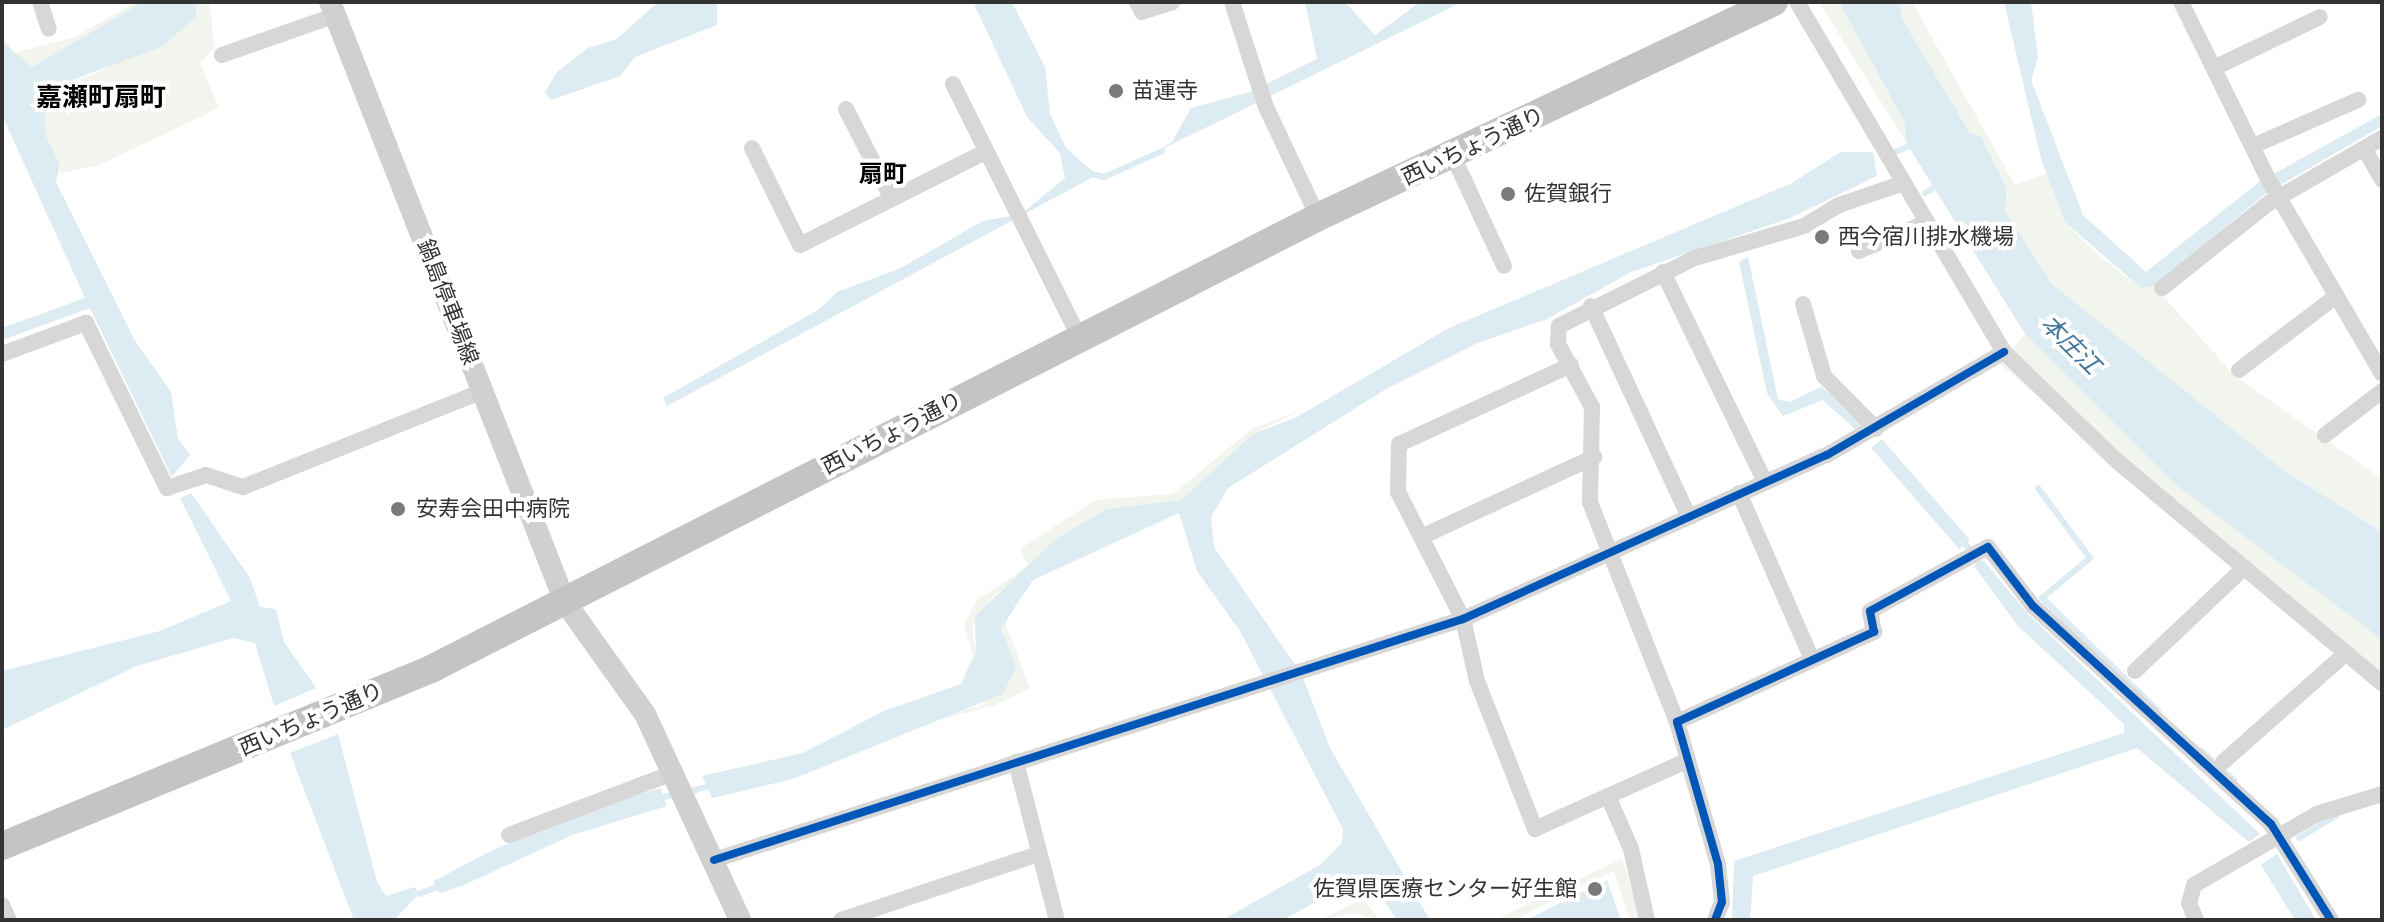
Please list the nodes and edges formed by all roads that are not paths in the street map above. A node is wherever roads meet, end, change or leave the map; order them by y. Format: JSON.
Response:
{"nodes":[{"id":1,"x":40,"y":2,"type":"edge"},
{"id":2,"x":1137,"y":2,"type":"edge"},
{"id":3,"x":1172,"y":2,"type":"edge"},
{"id":4,"x":1232,"y":2,"type":"edge"},
{"id":5,"x":1774,"y":2,"type":"edge"},
{"id":6,"x":1797,"y":2,"type":"edge"},
{"id":7,"x":2181,"y":2,"type":"edge"},
{"id":8,"x":335,"y":6,"type":"edge"},
{"id":9,"x":2320,"y":17,"type":"dead end"},
{"id":10,"x":49,"y":29,"type":"dead end"},
{"id":11,"x":222,"y":55,"type":"dead end"},
{"id":12,"x":2216,"y":67,"type":"junction"},
{"id":13,"x":953,"y":84,"type":"dead end"},
{"id":14,"x":2358,"y":100,"type":"dead end"},
{"id":15,"x":846,"y":109,"type":"dead end"},
{"id":16,"x":2382,"y":138,"type":"edge"},
{"id":17,"x":2253,"y":146,"type":"junction"},
{"id":18,"x":752,"y":148,"type":"dead end"},
{"id":19,"x":2365,"y":150,"type":"junction"},
{"id":20,"x":985,"y":152,"type":"junction"},
{"id":21,"x":1453,"y":156,"type":"junction"},
{"id":22,"x":1897,"y":177,"type":"junction"},
{"id":23,"x":2382,"y":179,"type":"edge"},
{"id":24,"x":2278,"y":196,"type":"junction"},
{"id":25,"x":892,"y":199,"type":"junction"},
{"id":26,"x":1318,"y":217,"type":"junction"},
{"id":27,"x":1925,"y":223,"type":"junction"},
{"id":28,"x":1859,"y":251,"type":"dead end"},
{"id":29,"x":1504,"y":266,"type":"dead end"},
{"id":30,"x":1663,"y":272,"type":"junction"},
{"id":31,"x":2162,"y":288,"type":"dead end"},
{"id":32,"x":2336,"y":296,"type":"junction"},
{"id":33,"x":1803,"y":304,"type":"dead end"},
{"id":34,"x":1591,"y":306,"type":"junction"},
{"id":35,"x":1079,"y":337,"type":"junction"},
{"id":36,"x":2004,"y":352,"type":"junction"},
{"id":37,"x":2,"y":354,"type":"edge"},
{"id":38,"x":1571,"y":365,"type":"junction"},
{"id":39,"x":2239,"y":370,"type":"dead end"},
{"id":40,"x":2382,"y":374,"type":"edge"},
{"id":41,"x":483,"y":391,"type":"junction"},
{"id":42,"x":2382,"y":391,"type":"edge"},
{"id":43,"x":1870,"y":433,"type":"junction"},
{"id":44,"x":2325,"y":435,"type":"dead end"},
{"id":45,"x":1594,"y":457,"type":"junction"},
{"id":46,"x":1765,"y":482,"type":"junction"},
{"id":47,"x":1739,"y":493,"type":"junction"},
{"id":48,"x":1688,"y":515,"type":"junction"},
{"id":49,"x":1421,"y":537,"type":"junction"},
{"id":50,"x":1611,"y":548,"type":"junction"},
{"id":51,"x":2245,"y":567,"type":"junction"},
{"id":52,"x":565,"y":602,"type":"junction"},
{"id":53,"x":1463,"y":619,"type":"junction"},
{"id":54,"x":2345,"y":654,"type":"junction"},
{"id":55,"x":1812,"y":659,"type":"junction"},
{"id":56,"x":2135,"y":671,"type":"dead end"},
{"id":57,"x":2382,"y":683,"type":"edge"},
{"id":58,"x":1677,"y":722,"type":"junction"},
{"id":59,"x":1016,"y":762,"type":"junction"},
{"id":60,"x":1684,"y":762,"type":"junction"},
{"id":61,"x":2223,"y":762,"type":"dead end"},
{"id":62,"x":676,"y":772,"type":"junction"},
{"id":63,"x":2382,"y":794,"type":"edge"},
{"id":64,"x":1608,"y":796,"type":"junction"},
{"id":65,"x":509,"y":835,"type":"dead end"},
{"id":66,"x":2278,"y":835,"type":"junction"},
{"id":67,"x":2,"y":846,"type":"edge"},
{"id":68,"x":1038,"y":854,"type":"junction"},
{"id":69,"x":714,"y":860,"type":"junction"},
{"id":70,"x":2,"y":905,"type":"edge"},
{"id":71,"x":9,"y":920,"type":"edge"},
{"id":72,"x":740,"y":920,"type":"edge"},
{"id":73,"x":841,"y":920,"type":"edge"},
{"id":74,"x":1057,"y":920,"type":"edge"},
{"id":75,"x":1647,"y":920,"type":"edge"},
{"id":76,"x":1715,"y":920,"type":"edge"},
{"id":77,"x":2196,"y":920,"type":"edge"},
{"id":78,"x":2331,"y":920,"type":"edge"}],
"edges":[{"from":1,"to":10,"type":"street"},
{"from":2,"to":3,"type":"street"},
{"from":4,"to":26,"type":"street"},
{"from":5,"to":21,"type":"highway","name":"西いちょう通り"},
{"from":6,"to":22,"type":"street"},
{"from":7,"to":12,"type":"street"},
{"from":8,"to":11,"type":"street"},
{"from":8,"to":41,"type":"main road","name":"鍋島停車場線"},
{"from":9,"to":12,"type":"street"},
{"from":12,"to":17,"type":"street"},
{"from":13,"to":20,"type":"street"},
{"from":14,"to":17,"type":"street"},
{"from":15,"to":25,"type":"street"},
{"from":16,"to":19,"type":"street"},
{"from":17,"to":24,"type":"street"},
{"from":18,"to":25,"type":"street"},
{"from":19,"to":23,"type":"street"},
{"from":19,"to":24,"type":"street"},
{"from":20,"to":25,"type":"street"},
{"from":20,"to":35,"type":"street"},
{"from":21,"to":26,"type":"highway","name":"西いちょう通り"},
{"from":21,"to":29,"type":"street"},
{"from":22,"to":27,"type":"street"},
{"from":22,"to":30,"type":"street"},
{"from":24,"to":31,"type":"street"},
{"from":24,"to":32,"type":"street"},
{"from":26,"to":35,"type":"highway","name":"西いちょう通り"},
{"from":27,"to":28,"type":"street"},
{"from":27,"to":36,"type":"street"},
{"from":30,"to":34,"type":"street"},
{"from":30,"to":46,"type":"street"},
{"from":32,"to":39,"type":"street"},
{"from":32,"to":40,"type":"street"},
{"from":33,"to":43,"type":"street"},
{"from":34,"to":38,"type":"street"},
{"from":34,"to":48,"type":"street"},
{"from":35,"to":52,"type":"highway","name":"西いちょう通り"},
{"from":36,"to":43,"type":"street"},
{"from":36,"to":51,"type":"street"},
{"from":37,"to":41,"type":"street"},
{"from":38,"to":45,"type":"street"},
{"from":38,"to":49,"type":"street"},
{"from":41,"to":52,"type":"main road","name":"鍋島停車場線"},
{"from":42,"to":44,"type":"street"},
{"from":43,"to":46,"type":"street"},
{"from":45,"to":49,"type":"street"},
{"from":45,"to":50,"type":"street"},
{"from":46,"to":47,"type":"street"},
{"from":47,"to":48,"type":"street"},
{"from":47,"to":55,"type":"street"},
{"from":48,"to":50,"type":"street"},
{"from":49,"to":53,"type":"street"},
{"from":50,"to":53,"type":"street"},
{"from":50,"to":58,"type":"street"},
{"from":51,"to":54,"type":"street"},
{"from":51,"to":56,"type":"street"},
{"from":52,"to":62,"type":"main road","name":"鍋島停車場線"},
{"from":52,"to":67,"type":"highway","name":"西いちょう通り"},
{"from":53,"to":59,"type":"street"},
{"from":53,"to":64,"type":"street"},
{"from":54,"to":57,"type":"street"},
{"from":54,"to":61,"type":"street"},
{"from":55,"to":58,"type":"street"},
{"from":55,"to":66,"type":"street"},
{"from":58,"to":60,"type":"street"},
{"from":59,"to":68,"type":"street"},
{"from":59,"to":69,"type":"street"},
{"from":60,"to":64,"type":"street"},
{"from":60,"to":76,"type":"street"},
{"from":62,"to":65,"type":"street"},
{"from":62,"to":69,"type":"main road","name":"鍋島停車場線"},
{"from":63,"to":66,"type":"street"},
{"from":64,"to":75,"type":"street"},
{"from":66,"to":77,"type":"street"},
{"from":66,"to":78,"type":"street"},
{"from":68,"to":73,"type":"street"},
{"from":68,"to":74,"type":"street"},
{"from":69,"to":72,"type":"main road","name":"鍋島停車場線"},
{"from":70,"to":71,"type":"street"}]}
